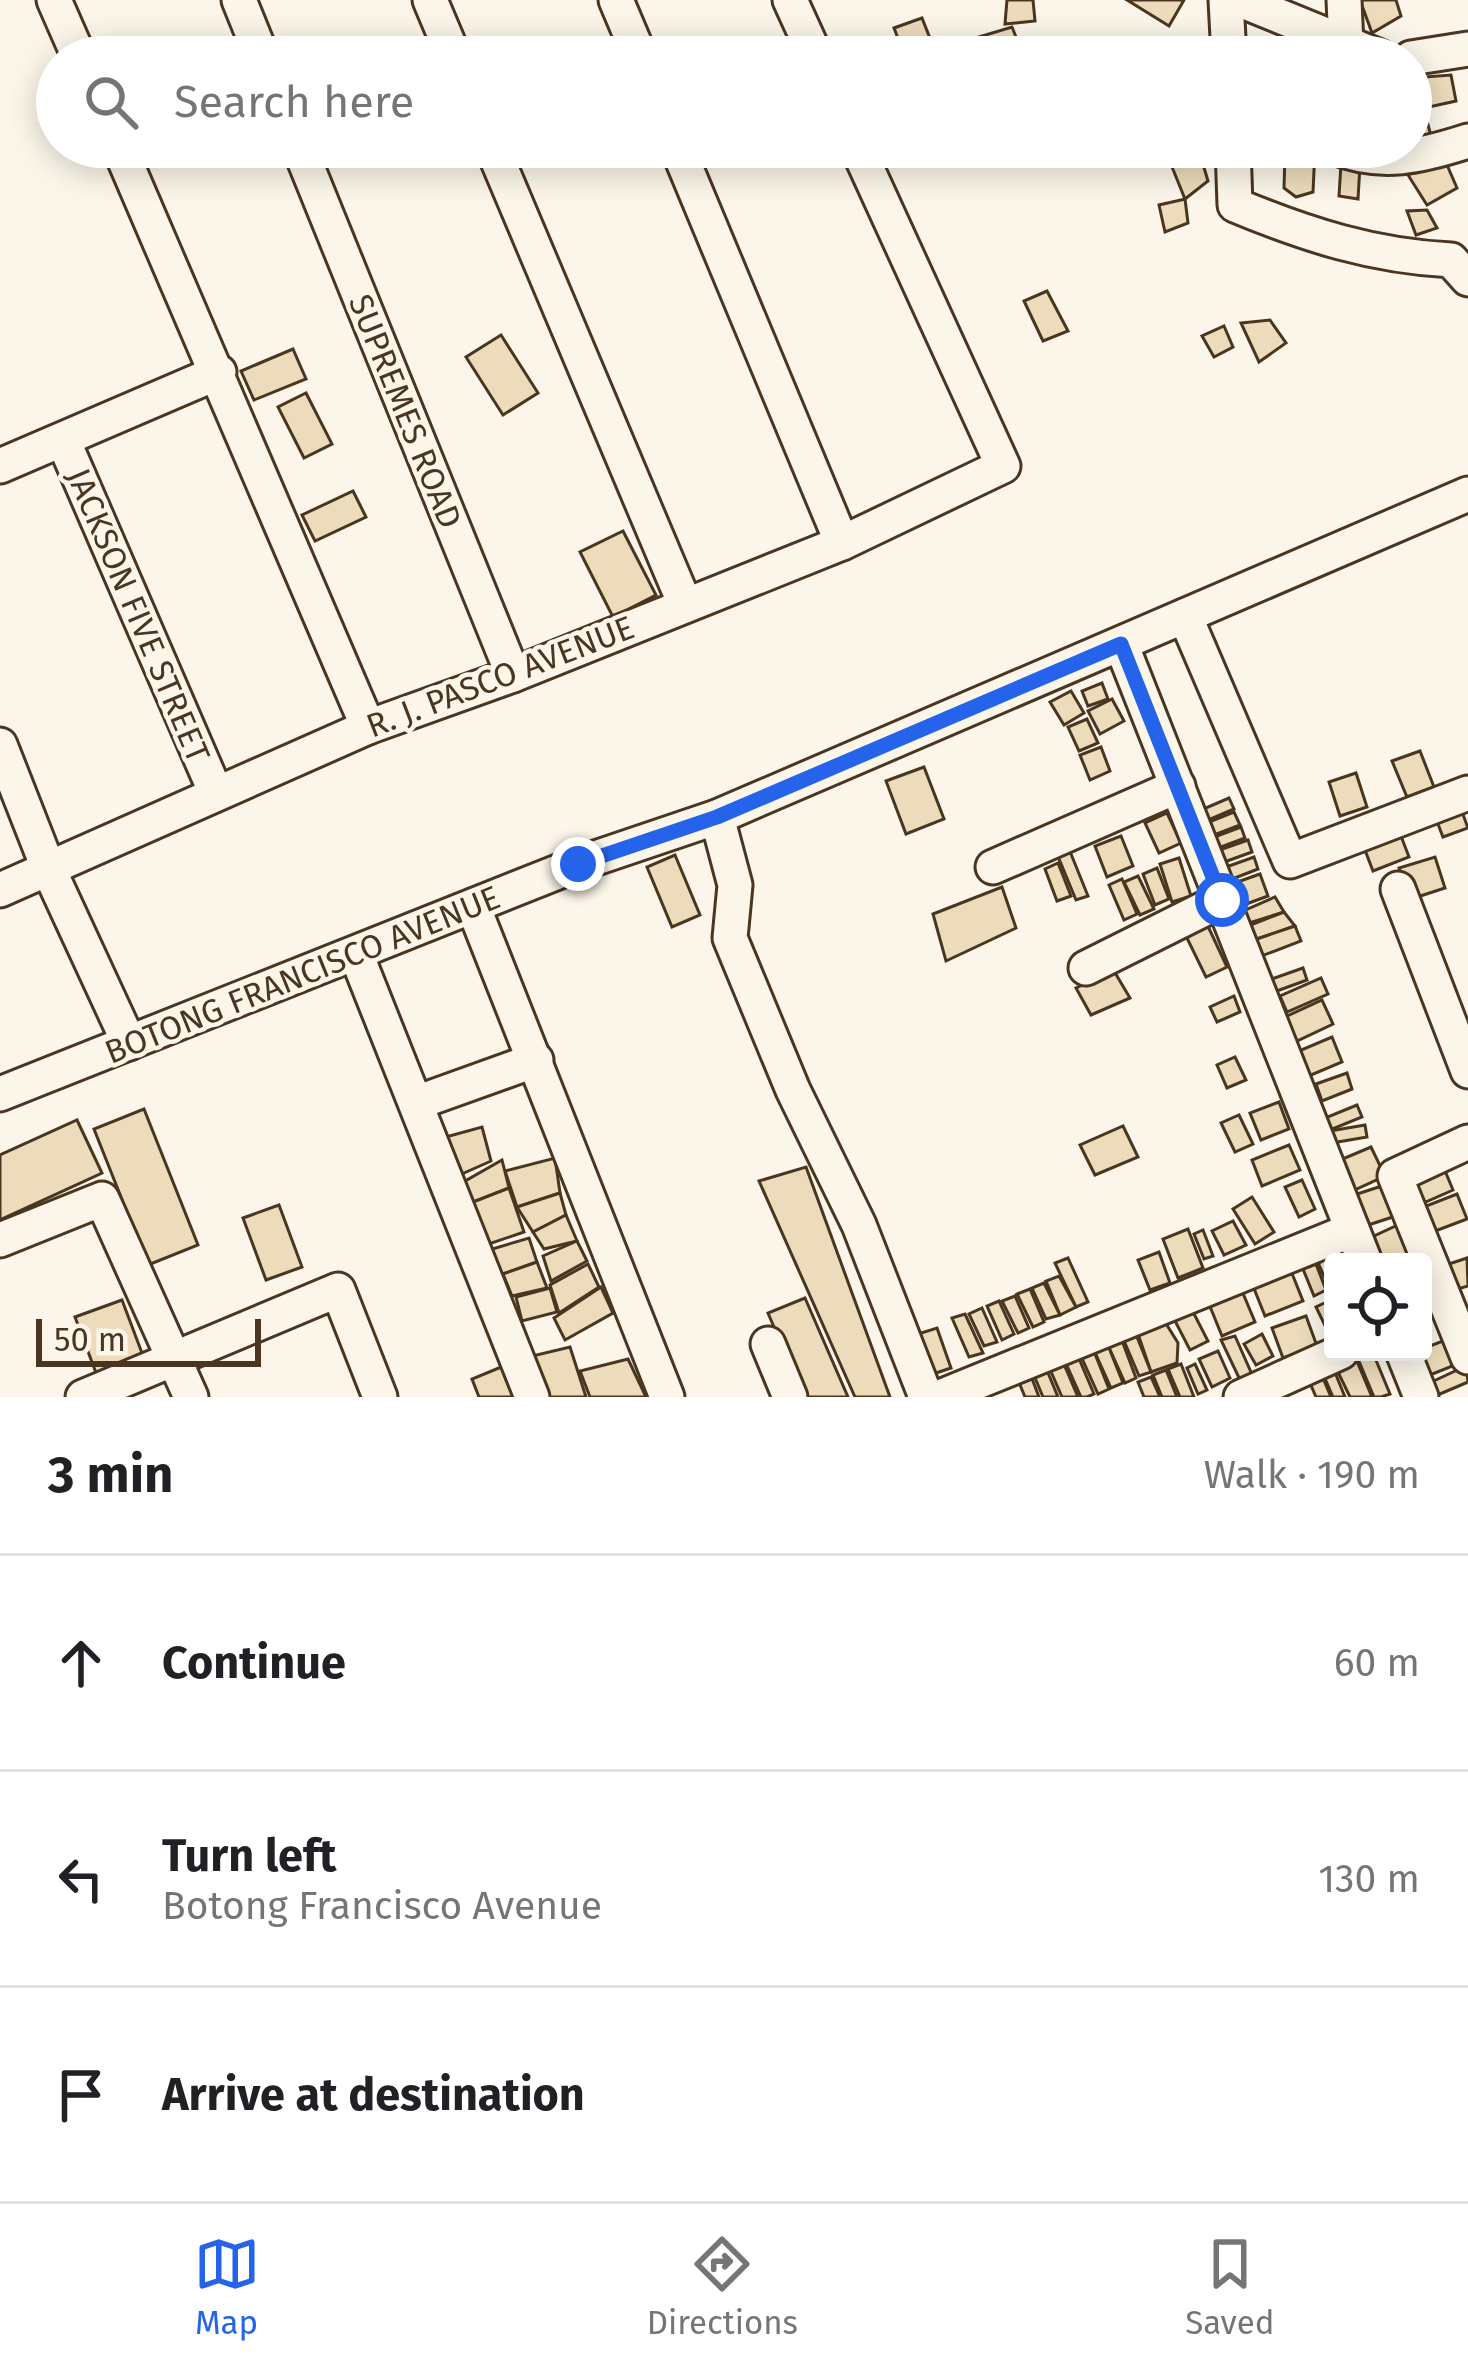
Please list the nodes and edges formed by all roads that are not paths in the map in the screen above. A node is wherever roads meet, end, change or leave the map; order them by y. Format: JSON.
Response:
{"nodes":[{"id":1,"x":54,"y":0,"type":"edge"},
{"id":2,"x":239,"y":0,"type":"edge"},
{"id":3,"x":430,"y":0,"type":"edge"},
{"id":4,"x":616,"y":0,"type":"edge"},
{"id":5,"x":790,"y":0,"type":"edge"},
{"id":6,"x":1226,"y":0,"type":"edge"},
{"id":7,"x":1240,"y":0,"type":"edge"},
{"id":8,"x":1344,"y":0,"type":"edge"},
{"id":9,"x":70,"y":36,"type":"edge"},
{"id":10,"x":254,"y":36,"type":"edge"},
{"id":11,"x":445,"y":36,"type":"edge"},
{"id":12,"x":631,"y":36,"type":"edge"},
{"id":13,"x":806,"y":36,"type":"edge"},
{"id":14,"x":1228,"y":36,"type":"edge"},
{"id":15,"x":1325,"y":36,"type":"edge"},
{"id":16,"x":1346,"y":36,"type":"edge"},
{"id":17,"x":1468,"y":50,"type":"edge"},
{"id":18,"x":1432,"y":55,"type":"edge"},
{"id":19,"x":1468,"y":141,"type":"edge"},
{"id":20,"x":1432,"y":152,"type":"edge"},
{"id":21,"x":128,"y":168,"type":"edge"},
{"id":22,"x":308,"y":168,"type":"edge"},
{"id":23,"x":501,"y":168,"type":"edge"},
{"id":24,"x":686,"y":168,"type":"edge"},
{"id":25,"x":867,"y":168,"type":"edge"},
{"id":26,"x":1234,"y":168,"type":"edge"},
{"id":27,"x":1462,"y":262,"type":"edge"},
{"id":28,"x":219,"y":372,"type":"junction"},
{"id":29,"x":63,"y":440,"type":"junction"},
{"id":30,"x":0,"y":466,"type":"edge"},
{"id":31,"x":1468,"y":494,"type":"edge"},
{"id":32,"x":842,"y":543,"type":"junction"},
{"id":33,"x":684,"y":602,"type":"junction"},
{"id":34,"x":1185,"y":616,"type":"junction"},
{"id":35,"x":1121,"y":644,"type":"junction"},
{"id":36,"x":514,"y":675,"type":"junction"},
{"id":37,"x":368,"y":727,"type":"junction"},
{"id":38,"x":0,"y":745,"type":"edge"},
{"id":39,"x":1178,"y":786,"type":"junction"},
{"id":40,"x":215,"y":791,"type":"junction"},
{"id":41,"x":1466,"y":799,"type":"edge"},
{"id":42,"x":717,"y":817,"type":"junction"},
{"id":43,"x":993,"y":867,"type":"dead end"},
{"id":44,"x":49,"y":870,"type":"junction"},
{"id":45,"x":1398,"y":889,"type":"dead end"},
{"id":46,"x":0,"y":890,"type":"edge"},
{"id":47,"x":1222,"y":900,"type":"junction"},
{"id":48,"x":473,"y":906,"type":"junction"},
{"id":49,"x":356,"y":954,"type":"junction"},
{"id":50,"x":1086,"y":968,"type":"dead end"},
{"id":51,"x":129,"y":1042,"type":"junction"},
{"id":52,"x":536,"y":1060,"type":"junction"},
{"id":53,"x":1468,"y":1071,"type":"edge"},
{"id":54,"x":0,"y":1094,"type":"edge"},
{"id":55,"x":416,"y":1103,"type":"junction"},
{"id":56,"x":1468,"y":1142,"type":"edge"},
{"id":57,"x":0,"y":1240,"type":"edge"},
{"id":58,"x":1359,"y":1246,"type":"edge"},
{"id":59,"x":768,"y":1344,"type":"dead end"},
{"id":60,"x":1468,"y":1357,"type":"edge"},
{"id":61,"x":175,"y":1358,"type":"junction"},
{"id":62,"x":1324,"y":1360,"type":"edge"},
{"id":63,"x":1406,"y":1361,"type":"edge"},
{"id":64,"x":83,"y":1397,"type":"edge"},
{"id":65,"x":190,"y":1397,"type":"edge"},
{"id":66,"x":380,"y":1397,"type":"edge"},
{"id":67,"x":532,"y":1397,"type":"edge"},
{"id":68,"x":668,"y":1397,"type":"edge"},
{"id":69,"x":790,"y":1397,"type":"edge"},
{"id":70,"x":926,"y":1397,"type":"edge"},
{"id":71,"x":940,"y":1397,"type":"edge"},
{"id":72,"x":1240,"y":1397,"type":"edge"},
{"id":73,"x":1421,"y":1397,"type":"edge"}],
"edges":[{"from":1,"to":9,"type":"street"},
{"from":2,"to":10,"type":"street"},
{"from":3,"to":11,"type":"street"},
{"from":4,"to":12,"type":"street"},
{"from":5,"to":13,"type":"street"},
{"from":6,"to":14,"type":"street"},
{"from":7,"to":15,"type":"street"},
{"from":8,"to":16,"type":"street"},
{"from":17,"to":18,"type":"street"},
{"from":19,"to":20,"type":"street"},
{"from":21,"to":28,"type":"street"},
{"from":22,"to":36,"type":"street","name":"SUPREMES ROAD"},
{"from":23,"to":33,"type":"street"},
{"from":24,"to":32,"type":"street"},
{"from":25,"to":32,"type":"street","name":"R. J. PASCO AVENUE"},
{"from":26,"to":27,"type":"street"},
{"from":28,"to":29,"type":"street"},
{"from":28,"to":37,"type":"street"},
{"from":29,"to":30,"type":"street"},
{"from":29,"to":40,"type":"street","name":"JACKSON FIVE STREET"},
{"from":31,"to":34,"type":"street","name":"BOTONG FRANCISCO AVENUE"},
{"from":32,"to":33,"type":"street","name":"R. J. PASCO AVENUE"},
{"from":33,"to":36,"type":"street","name":"R. J. PASCO AVENUE"},
{"from":34,"to":35,"type":"street","name":"BOTONG FRANCISCO AVENUE"},
{"from":34,"to":41,"type":"street"},
{"from":35,"to":39,"type":"street"},
{"from":35,"to":42,"type":"street","name":"BOTONG FRANCISCO AVENUE"},
{"from":36,"to":37,"type":"street","name":"R. J. PASCO AVENUE"},
{"from":37,"to":40,"type":"street","name":"R. J. PASCO AVENUE"},
{"from":38,"to":44,"type":"street"},
{"from":39,"to":43,"type":"street"},
{"from":39,"to":47,"type":"street"},
{"from":40,"to":44,"type":"street","name":"R. J. PASCO AVENUE"},
{"from":42,"to":48,"type":"street","name":"BOTONG FRANCISCO AVENUE"},
{"from":42,"to":70,"type":"street"},
{"from":44,"to":46,"type":"street","name":"R. J. PASCO AVENUE"},
{"from":44,"to":51,"type":"street"},
{"from":45,"to":53,"type":"street"},
{"from":47,"to":50,"type":"street"},
{"from":47,"to":58,"type":"street"},
{"from":48,"to":49,"type":"street","name":"BOTONG FRANCISCO AVENUE"},
{"from":48,"to":52,"type":"street"},
{"from":49,"to":51,"type":"street","name":"BOTONG FRANCISCO AVENUE"},
{"from":49,"to":55,"type":"street"},
{"from":51,"to":54,"type":"street","name":"BOTONG FRANCISCO AVENUE"},
{"from":52,"to":55,"type":"street"},
{"from":52,"to":68,"type":"street"},
{"from":55,"to":67,"type":"street"},
{"from":56,"to":60,"type":"street"},
{"from":57,"to":61,"type":"street"},
{"from":58,"to":71,"type":"street"},
{"from":59,"to":69,"type":"street"},
{"from":61,"to":64,"type":"street"},
{"from":61,"to":65,"type":"street"},
{"from":61,"to":66,"type":"street"},
{"from":62,"to":72,"type":"street"},
{"from":63,"to":73,"type":"street"}]}
